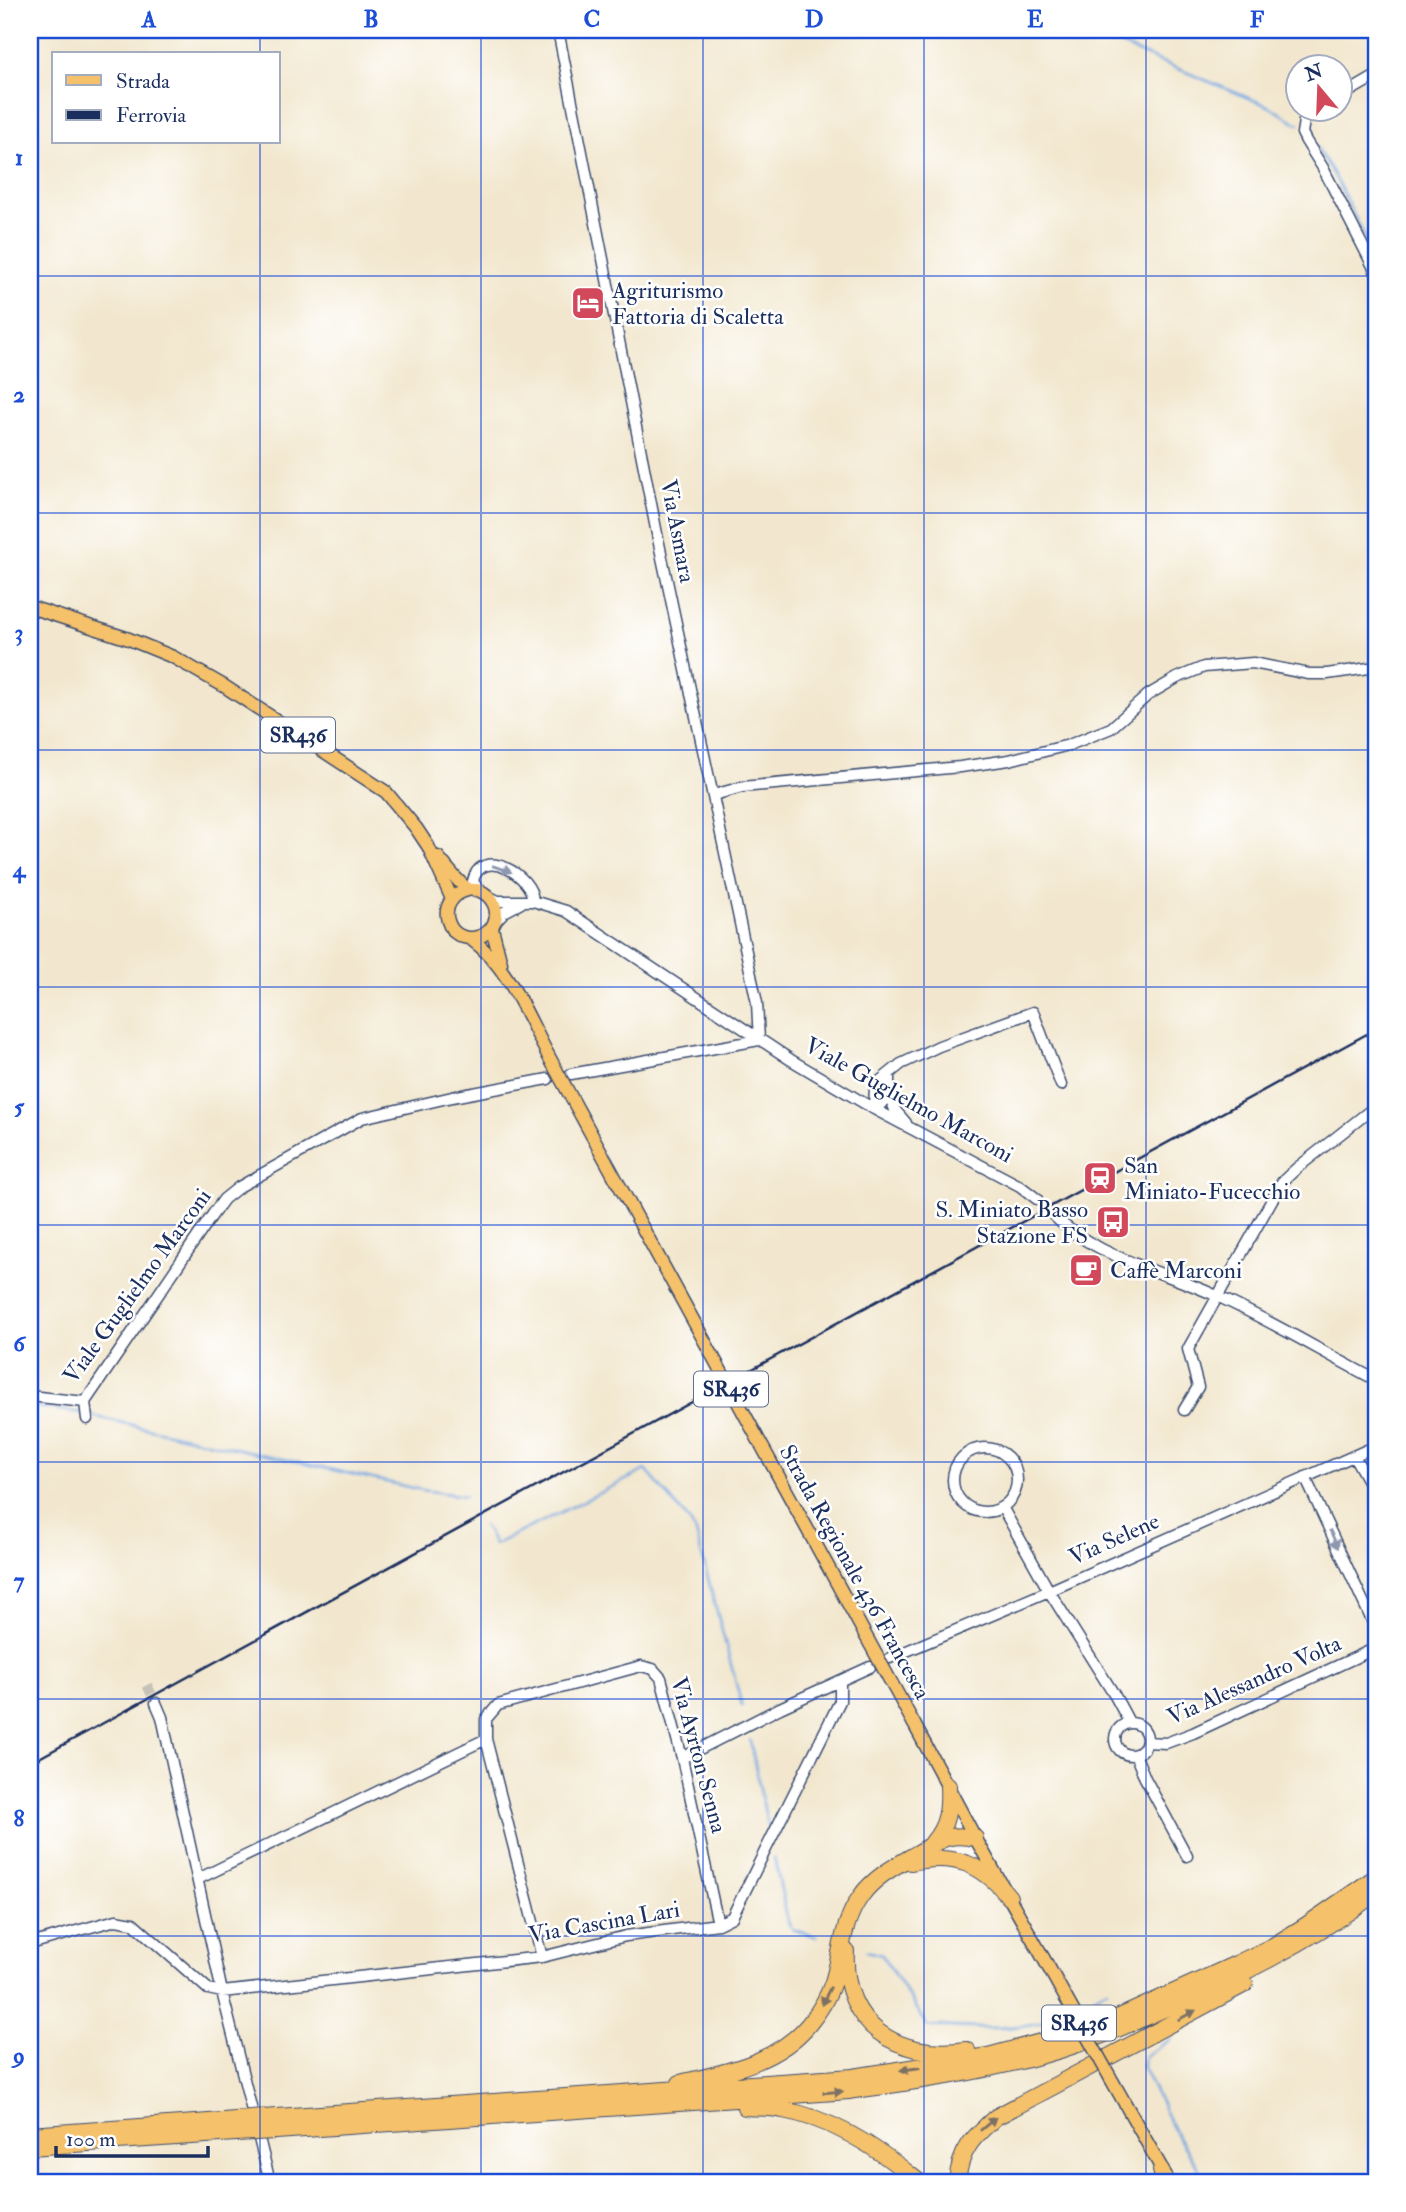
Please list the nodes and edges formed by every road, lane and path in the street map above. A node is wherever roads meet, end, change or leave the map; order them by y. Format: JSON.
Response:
{"nodes":[{"id":1,"x":558,"y":30,"type":"edge"},
{"id":2,"x":1376,"y":76,"type":"edge"},
{"id":3,"x":1354,"y":88,"type":"edge"},
{"id":4,"x":1304,"y":122,"type":"edge"},
{"id":5,"x":1376,"y":272,"type":"edge"},
{"id":6,"x":30,"y":607,"type":"edge"},
{"id":7,"x":1376,"y":667,"type":"edge"},
{"id":8,"x":714,"y":795,"type":"junction"},
{"id":9,"x":428,"y":846,"type":"junction"},
{"id":10,"x":478,"y":892,"type":"junction"},
{"id":11,"x":452,"y":899,"type":"junction"},
{"id":12,"x":530,"y":901,"type":"junction"},
{"id":13,"x":493,"y":926,"type":"junction"},
{"id":14,"x":471,"y":939,"type":"junction"},
{"id":15,"x":508,"y":980,"type":"junction"},
{"id":16,"x":759,"y":1040,"type":"junction"},
{"id":17,"x":571,"y":1074,"type":"dead end"},
{"id":18,"x":889,"y":1074,"type":"junction"},
{"id":19,"x":548,"y":1079,"type":"dead end"},
{"id":20,"x":875,"y":1085,"type":"junction"},
{"id":21,"x":1061,"y":1085,"type":"dead end"},
{"id":22,"x":890,"y":1093,"type":"junction"},
{"id":23,"x":857,"y":1099,"type":"junction"},
{"id":24,"x":1376,"y":1107,"type":"edge"},
{"id":25,"x":874,"y":1109,"type":"junction"},
{"id":26,"x":909,"y":1128,"type":"junction"},
{"id":27,"x":1037,"y":1199,"type":"tunnel mouth"},
{"id":28,"x":1052,"y":1214,"type":"tunnel mouth"},
{"id":29,"x":1218,"y":1296,"type":"junction"},
{"id":30,"x":1376,"y":1380,"type":"edge"},
{"id":31,"x":30,"y":1396,"type":"edge"},
{"id":32,"x":1184,"y":1410,"type":"dead end"},
{"id":33,"x":1376,"y":1446,"type":"edge"},
{"id":34,"x":1354,"y":1456,"type":"junction"},
{"id":35,"x":1304,"y":1477,"type":"junction"},
{"id":36,"x":1376,"y":1495,"type":"edge"},
{"id":37,"x":1002,"y":1507,"type":"junction"},
{"id":38,"x":1049,"y":1591,"type":"junction"},
{"id":39,"x":1376,"y":1629,"type":"edge"},
{"id":40,"x":1376,"y":1648,"type":"edge"},
{"id":41,"x":890,"y":1658,"type":"dead end"},
{"id":42,"x":870,"y":1667,"type":"dead end"},
{"id":43,"x":840,"y":1681,"type":"junction"},
{"id":44,"x":156,"y":1703,"type":"tunnel mouth"},
{"id":45,"x":1129,"y":1722,"type":"junction"},
{"id":46,"x":486,"y":1738,"type":"junction"},
{"id":47,"x":1147,"y":1742,"type":"junction"},
{"id":48,"x":1135,"y":1754,"type":"junction"},
{"id":49,"x":682,"y":1758,"type":"junction"},
{"id":50,"x":948,"y":1786,"type":"junction"},
{"id":51,"x":976,"y":1840,"type":"junction"},
{"id":52,"x":929,"y":1845,"type":"junction"},
{"id":53,"x":1186,"y":1856,"type":"dead end"},
{"id":54,"x":949,"y":1859,"type":"junction"},
{"id":55,"x":902,"y":1863,"type":"junction"},
{"id":56,"x":1376,"y":1877,"type":"edge"},
{"id":57,"x":198,"y":1879,"type":"junction"},
{"id":58,"x":1376,"y":1894,"type":"edge"},
{"id":59,"x":1009,"y":1897,"type":"junction"},
{"id":60,"x":1353,"y":1910,"type":"junction"},
{"id":61,"x":718,"y":1924,"type":"junction"},
{"id":62,"x":845,"y":1931,"type":"junction"},
{"id":63,"x":30,"y":1944,"type":"edge"},
{"id":64,"x":541,"y":1956,"type":"junction"},
{"id":65,"x":222,"y":1992,"type":"junction"},
{"id":66,"x":1115,"y":2019,"type":"junction"},
{"id":67,"x":392,"y":2110,"type":"junction"},
{"id":68,"x":564,"y":2111,"type":"junction"},
{"id":69,"x":277,"y":2124,"type":"junction"},
{"id":70,"x":236,"y":2127,"type":"junction"},
{"id":71,"x":30,"y":2135,"type":"edge"},
{"id":72,"x":30,"y":2147,"type":"edge"},
{"id":73,"x":1165,"y":2178,"type":"edge"},
{"id":74,"x":270,"y":2182,"type":"edge"},
{"id":75,"x":919,"y":2182,"type":"edge"},
{"id":76,"x":957,"y":2182,"type":"edge"}],
"edges":[{"from":1,"to":8,"type":"street","name":"Via Asmara"},
{"from":2,"to":3,"type":"street"},
{"from":4,"to":5,"type":"street"},
{"from":6,"to":9,"type":"main road","name":"Strada Regionale 436 Francesca","number":"SR436"},
{"from":7,"to":8,"type":"street"},
{"from":8,"to":16,"type":"street","name":"Via Asmara"},
{"from":9,"to":10,"type":"main road","name":"Strada Regionale 436 Francesca","number":"SR436"},
{"from":9,"to":11,"type":"main road","name":"Strada Regionale 436 Francesca","number":"SR436"},
{"from":10,"to":11,"type":"main road"},
{"from":10,"to":12,"type":"street","name":"Viale Guglielmo Marconi"},
{"from":10,"to":12,"type":"street","one_way":true},
{"from":10,"to":13,"type":"main road","name":"Strada Regionale 436 Francesca","number":"SR436"},
{"from":11,"to":14,"type":"main road","name":"Strada Regionale 436 Francesca","number":"SR436"},
{"from":12,"to":13,"type":"street"},
{"from":12,"to":16,"type":"street","name":"Viale Guglielmo Marconi"},
{"from":13,"to":14,"type":"main road"},
{"from":13,"to":15,"type":"main road","name":"Strada Regionale 436 Francesca","number":"SR436"},
{"from":14,"to":15,"type":"main road","name":"Strada Regionale 436 Francesca","number":"SR436"},
{"from":15,"to":50,"type":"main road","name":"Strada Regionale 436 Francesca","number":"SR436","bridge":true},
{"from":16,"to":17,"type":"street"},
{"from":16,"to":23,"type":"street","name":"Viale Guglielmo Marconi"},
{"from":18,"to":20,"type":"street"},
{"from":18,"to":21,"type":"street"},
{"from":18,"to":22,"type":"street"},
{"from":19,"to":31,"type":"street","name":"Viale Guglielmo Marconi"},
{"from":20,"to":23,"type":"street"},
{"from":20,"to":25,"type":"street"},
{"from":22,"to":25,"type":"street"},
{"from":22,"to":26,"type":"street"},
{"from":23,"to":25,"type":"street","name":"Viale Guglielmo Marconi"},
{"from":24,"to":29,"type":"street"},
{"from":25,"to":26,"type":"street","name":"Viale Guglielmo Marconi"},
{"from":26,"to":27,"type":"street","name":"Viale Guglielmo Marconi"},
{"from":28,"to":29,"type":"street"},
{"from":29,"to":30,"type":"street"},
{"from":29,"to":32,"type":"street"},
{"from":33,"to":34,"type":"street","name":"Via Selene"},
{"from":34,"to":35,"type":"street","name":"Via Selene"},
{"from":34,"to":36,"type":"street"},
{"from":35,"to":38,"type":"street","name":"Via Selene"},
{"from":35,"to":39,"type":"street","one_way":true},
{"from":37,"to":37,"type":"street"},
{"from":37,"to":38,"type":"street","name":"Via Alessandro Volta"},
{"from":38,"to":41,"type":"street","name":"Via Selene"},
{"from":38,"to":45,"type":"street","name":"Via Alessandro Volta"},
{"from":40,"to":47,"type":"street","name":"Via Alessandro Volta"},
{"from":42,"to":43,"type":"street"},
{"from":43,"to":49,"type":"street"},
{"from":43,"to":61,"type":"street"},
{"from":44,"to":57,"type":"street"},
{"from":45,"to":47,"type":"street","name":"Via Alessandro Volta"},
{"from":45,"to":48,"type":"street"},
{"from":46,"to":49,"type":"street","name":"Via Ayrton Senna"},
{"from":46,"to":57,"type":"street"},
{"from":46,"to":64,"type":"street"},
{"from":47,"to":48,"type":"street","name":"Via Alessandro Volta"},
{"from":48,"to":53,"type":"street"},
{"from":49,"to":61,"type":"street","name":"Via Ayrton Senna"},
{"from":50,"to":51,"type":"main road","name":"Strada Regionale 436 Francesca","number":"SR436"},
{"from":50,"to":52,"type":"highway"},
{"from":51,"to":52,"type":"highway"},
{"from":51,"to":54,"type":"highway"},
{"from":51,"to":59,"type":"main road","name":"Strada Regionale 436 Francesca","number":"SR436"},
{"from":52,"to":55,"type":"highway"},
{"from":54,"to":55,"type":"highway"},
{"from":54,"to":59,"type":"highway"},
{"from":55,"to":62,"type":"highway"},
{"from":56,"to":66,"type":"highway"},
{"from":57,"to":65,"type":"street"},
{"from":58,"to":60,"type":"highway"},
{"from":59,"to":73,"type":"main road","name":"Strada Regionale 436 Francesca","number":"SR436","bridge":true},
{"from":68,"to":60,"type":"highway","one_way":true},
{"from":76,"to":60,"type":"highway","one_way":true},
{"from":61,"to":64,"type":"street","name":"Via Cascina Lari"},
{"from":62,"to":66,"type":"highway"},
{"from":62,"to":67,"type":"highway","one_way":true},
{"from":63,"to":65,"type":"street"},
{"from":64,"to":65,"type":"street","name":"Via Cascina Lari"},
{"from":65,"to":74,"type":"street"},
{"from":66,"to":67,"type":"highway","one_way":true},
{"from":67,"to":69,"type":"highway"},
{"from":68,"to":69,"type":"highway"},
{"from":68,"to":75,"type":"highway"},
{"from":69,"to":70,"type":"highway","bridge":true},
{"from":70,"to":71,"type":"highway"},
{"from":70,"to":72,"type":"highway"}]}
